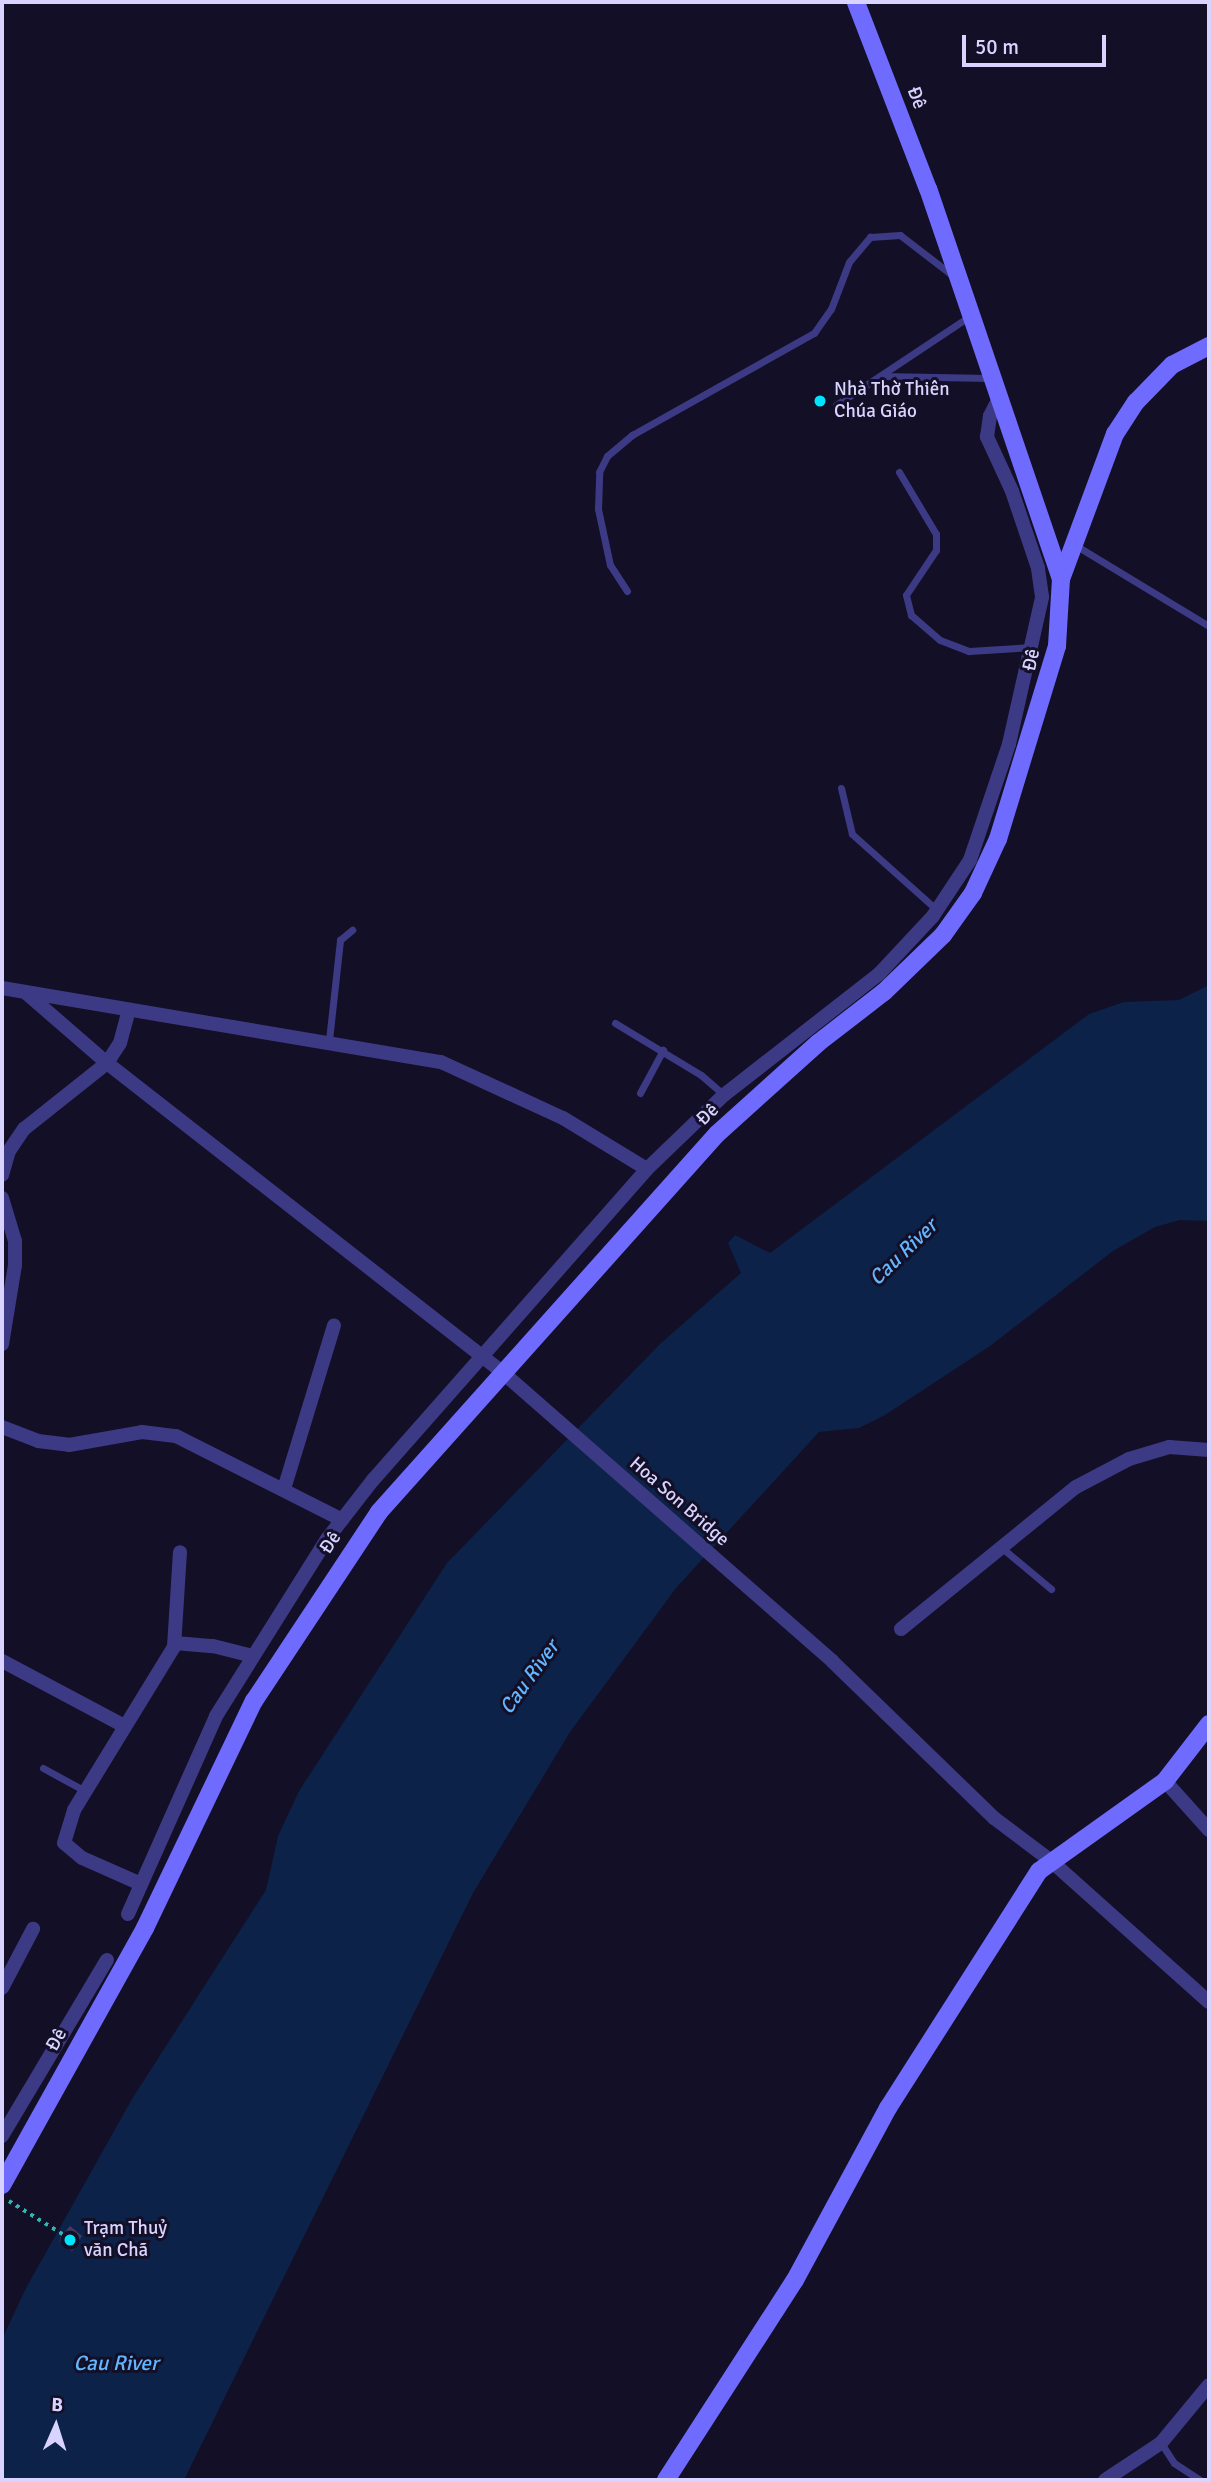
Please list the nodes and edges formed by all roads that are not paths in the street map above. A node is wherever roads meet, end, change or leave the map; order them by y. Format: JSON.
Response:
{"nodes":[{"id":1,"x":856,"y":2,"type":"edge"},
{"id":2,"x":959,"y":281,"type":"junction"},
{"id":3,"x":971,"y":316,"type":"junction"},
{"id":4,"x":1209,"y":346,"type":"edge"},
{"id":5,"x":879,"y":376,"type":"junction"},
{"id":6,"x":992,"y":378,"type":"junction"},
{"id":7,"x":999,"y":398,"type":"junction"},
{"id":8,"x":836,"y":405,"type":"dead end"},
{"id":9,"x":900,"y":472,"type":"dead end"},
{"id":10,"x":1075,"y":544,"type":"junction"},
{"id":11,"x":1061,"y":579,"type":"junction"},
{"id":12,"x":626,"y":591,"type":"dead end"},
{"id":13,"x":1209,"y":626,"type":"edge"},
{"id":14,"x":1034,"y":647,"type":"junction"},
{"id":15,"x":841,"y":788,"type":"dead end"},
{"id":16,"x":937,"y":910,"type":"junction"},
{"id":17,"x":352,"y":930,"type":"dead end"},
{"id":18,"x":2,"y":988,"type":"edge"},
{"id":19,"x":25,"y":992,"type":"junction"},
{"id":20,"x":129,"y":1010,"type":"junction"},
{"id":21,"x":615,"y":1023,"type":"dead end"},
{"id":22,"x":329,"y":1040,"type":"junction"},
{"id":23,"x":663,"y":1050,"type":"junction"},
{"id":24,"x":107,"y":1063,"type":"junction"},
{"id":25,"x":640,"y":1093,"type":"dead end"},
{"id":26,"x":724,"y":1095,"type":"junction"},
{"id":27,"x":646,"y":1169,"type":"junction"},
{"id":28,"x":2,"y":1175,"type":"edge"},
{"id":29,"x":2,"y":1198,"type":"edge"},
{"id":30,"x":334,"y":1325,"type":"dead end"},
{"id":31,"x":2,"y":1344,"type":"edge"},
{"id":32,"x":481,"y":1358,"type":"junction"},
{"id":33,"x":501,"y":1371,"type":"junction"},
{"id":34,"x":2,"y":1427,"type":"edge"},
{"id":35,"x":1209,"y":1450,"type":"edge"},
{"id":36,"x":284,"y":1489,"type":"junction"},
{"id":37,"x":342,"y":1520,"type":"junction"},
{"id":38,"x":1002,"y":1548,"type":"junction"},
{"id":39,"x":180,"y":1552,"type":"dead end"},
{"id":40,"x":1051,"y":1589,"type":"dead end"},
{"id":41,"x":901,"y":1629,"type":"dead end"},
{"id":42,"x":175,"y":1643,"type":"junction"},
{"id":43,"x":253,"y":1656,"type":"junction"},
{"id":44,"x":2,"y":1661,"type":"edge"},
{"id":45,"x":1209,"y":1724,"type":"edge"},
{"id":46,"x":124,"y":1726,"type":"junction"},
{"id":47,"x":43,"y":1768,"type":"dead end"},
{"id":48,"x":1165,"y":1782,"type":"junction"},
{"id":49,"x":85,"y":1791,"type":"junction"},
{"id":50,"x":1209,"y":1829,"type":"edge"},
{"id":51,"x":1050,"y":1860,"type":"junction"},
{"id":52,"x":141,"y":1884,"type":"junction"},
{"id":53,"x":128,"y":1914,"type":"dead end"},
{"id":54,"x":33,"y":1929,"type":"dead end"},
{"id":55,"x":107,"y":1960,"type":"dead end"},
{"id":56,"x":2,"y":1987,"type":"edge"},
{"id":57,"x":1209,"y":2002,"type":"edge"},
{"id":58,"x":2,"y":2136,"type":"edge"},
{"id":59,"x":2,"y":2185,"type":"edge"},
{"id":60,"x":1209,"y":2385,"type":"edge"},
{"id":61,"x":1161,"y":2443,"type":"junction"},
{"id":62,"x":666,"y":2480,"type":"edge"},
{"id":63,"x":1105,"y":2480,"type":"edge"},
{"id":64,"x":1200,"y":2480,"type":"edge"}],
"edges":[{"from":1,"to":2,"type":"main road","name":"Đê"},
{"from":2,"to":3,"type":"main road","name":"Đê"},
{"from":2,"to":12,"type":"lane"},
{"from":3,"to":5,"type":"lane"},
{"from":3,"to":6,"type":"main road","name":"Đê"},
{"from":4,"to":10,"type":"main road"},
{"from":5,"to":6,"type":"lane"},
{"from":5,"to":8,"type":"lane"},
{"from":6,"to":7,"type":"main road","name":"Đê"},
{"from":7,"to":11,"type":"main road","name":"Đê"},
{"from":7,"to":14,"type":"street"},
{"from":9,"to":14,"type":"lane"},
{"from":10,"to":11,"type":"main road"},
{"from":10,"to":13,"type":"lane"},
{"from":11,"to":33,"type":"main road","name":"Đê"},
{"from":14,"to":16,"type":"street"},
{"from":15,"to":16,"type":"lane"},
{"from":16,"to":26,"type":"street"},
{"from":17,"to":22,"type":"lane"},
{"from":18,"to":19,"type":"street"},
{"from":19,"to":20,"type":"street"},
{"from":19,"to":24,"type":"street","name":"Hoa Son Bridge"},
{"from":20,"to":22,"type":"street"},
{"from":20,"to":24,"type":"street"},
{"from":21,"to":23,"type":"lane"},
{"from":22,"to":27,"type":"street"},
{"from":23,"to":25,"type":"lane"},
{"from":23,"to":26,"type":"lane"},
{"from":24,"to":28,"type":"street"},
{"from":24,"to":32,"type":"street","name":"Hoa Son Bridge"},
{"from":26,"to":27,"type":"street"},
{"from":27,"to":32,"type":"street"},
{"from":29,"to":31,"type":"street"},
{"from":30,"to":36,"type":"street"},
{"from":32,"to":33,"type":"street","name":"Hoa Son Bridge"},
{"from":32,"to":37,"type":"street"},
{"from":33,"to":51,"type":"street","name":"Hoa Son Bridge"},
{"from":33,"to":59,"type":"main road","name":"Đê"},
{"from":34,"to":36,"type":"street"},
{"from":35,"to":38,"type":"street"},
{"from":36,"to":37,"type":"street"},
{"from":37,"to":43,"type":"street"},
{"from":38,"to":40,"type":"lane"},
{"from":38,"to":41,"type":"street"},
{"from":39,"to":42,"type":"street"},
{"from":42,"to":43,"type":"street"},
{"from":42,"to":46,"type":"street"},
{"from":43,"to":52,"type":"street"},
{"from":44,"to":46,"type":"street"},
{"from":45,"to":48,"type":"main road"},
{"from":46,"to":49,"type":"street"},
{"from":47,"to":49,"type":"lane"},
{"from":48,"to":50,"type":"street"},
{"from":48,"to":51,"type":"main road"},
{"from":49,"to":52,"type":"street"},
{"from":51,"to":57,"type":"street","name":"Hoa Son Bridge"},
{"from":51,"to":62,"type":"main road"},
{"from":52,"to":53,"type":"street"},
{"from":54,"to":56,"type":"street"},
{"from":55,"to":58,"type":"street"},
{"from":60,"to":61,"type":"street"},
{"from":61,"to":63,"type":"street"},
{"from":61,"to":64,"type":"lane"}]}
